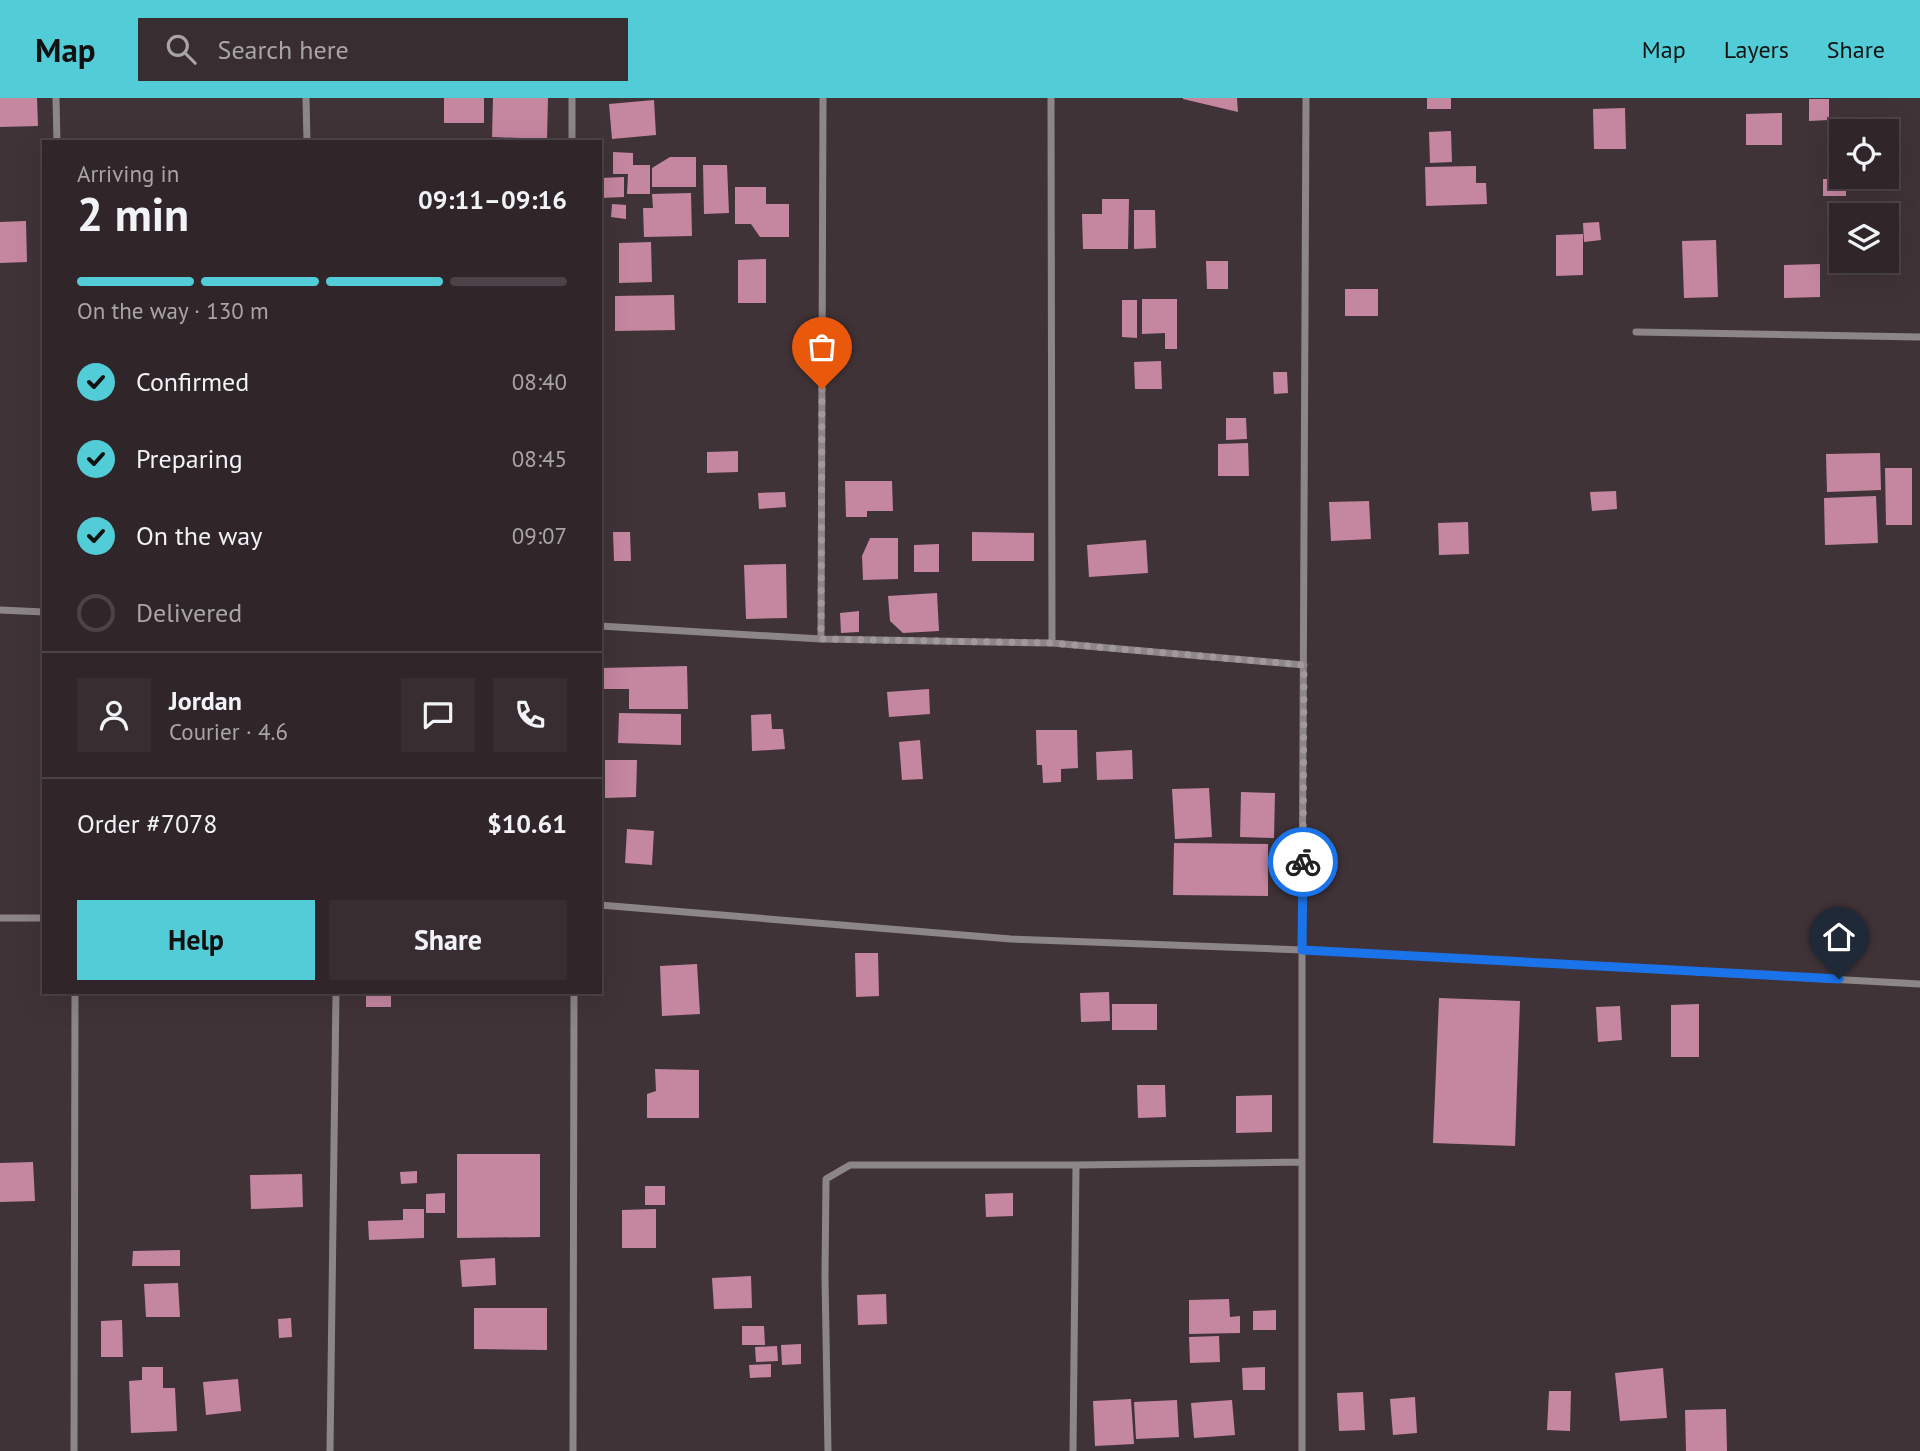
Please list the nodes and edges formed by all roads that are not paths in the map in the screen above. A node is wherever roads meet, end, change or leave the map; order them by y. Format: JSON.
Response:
{"nodes":[{"id":1,"x":56,"y":98,"type":"edge"},
{"id":2,"x":306,"y":98,"type":"edge"},
{"id":3,"x":572,"y":98,"type":"edge"},
{"id":4,"x":822,"y":98,"type":"edge"},
{"id":5,"x":1051,"y":98,"type":"edge"},
{"id":6,"x":1306,"y":98,"type":"edge"},
{"id":7,"x":57,"y":140,"type":"edge"},
{"id":8,"x":307,"y":140,"type":"edge"},
{"id":9,"x":572,"y":140,"type":"edge"},
{"id":10,"x":1636,"y":332,"type":"dead end"},
{"id":11,"x":1920,"y":337,"type":"edge"},
{"id":12,"x":0,"y":610,"type":"edge"},
{"id":13,"x":42,"y":612,"type":"edge"},
{"id":14,"x":602,"y":626,"type":"edge"},
{"id":15,"x":821,"y":639,"type":"junction"},
{"id":16,"x":1052,"y":643,"type":"junction"},
{"id":17,"x":1304,"y":665,"type":"junction"},
{"id":18,"x":602,"y":905,"type":"edge"},
{"id":19,"x":0,"y":918,"type":"edge"},
{"id":20,"x":42,"y":918,"type":"edge"},
{"id":21,"x":1302,"y":950,"type":"junction"},
{"id":22,"x":1920,"y":984,"type":"edge"},
{"id":23,"x":75,"y":994,"type":"edge"},
{"id":24,"x":336,"y":994,"type":"edge"},
{"id":25,"x":574,"y":994,"type":"edge"},
{"id":26,"x":1302,"y":1162,"type":"junction"},
{"id":27,"x":1076,"y":1165,"type":"junction"},
{"id":28,"x":74,"y":1451,"type":"edge"},
{"id":29,"x":330,"y":1451,"type":"edge"},
{"id":30,"x":573,"y":1451,"type":"edge"},
{"id":31,"x":828,"y":1451,"type":"edge"},
{"id":32,"x":1073,"y":1451,"type":"edge"},
{"id":33,"x":1302,"y":1451,"type":"edge"}],
"edges":[{"from":1,"to":7,"type":"street"},
{"from":2,"to":8,"type":"street"},
{"from":3,"to":9,"type":"street"},
{"from":4,"to":15,"type":"street"},
{"from":5,"to":16,"type":"street"},
{"from":6,"to":17,"type":"street"},
{"from":10,"to":11,"type":"street"},
{"from":12,"to":13,"type":"street"},
{"from":14,"to":15,"type":"street"},
{"from":15,"to":16,"type":"street"},
{"from":16,"to":17,"type":"street"},
{"from":17,"to":21,"type":"street"},
{"from":18,"to":21,"type":"street"},
{"from":19,"to":20,"type":"street"},
{"from":21,"to":22,"type":"street"},
{"from":21,"to":26,"type":"street"},
{"from":23,"to":28,"type":"street"},
{"from":24,"to":29,"type":"street"},
{"from":25,"to":30,"type":"street"},
{"from":26,"to":27,"type":"street"},
{"from":26,"to":33,"type":"street"},
{"from":27,"to":31,"type":"street"},
{"from":27,"to":32,"type":"street"}]}
